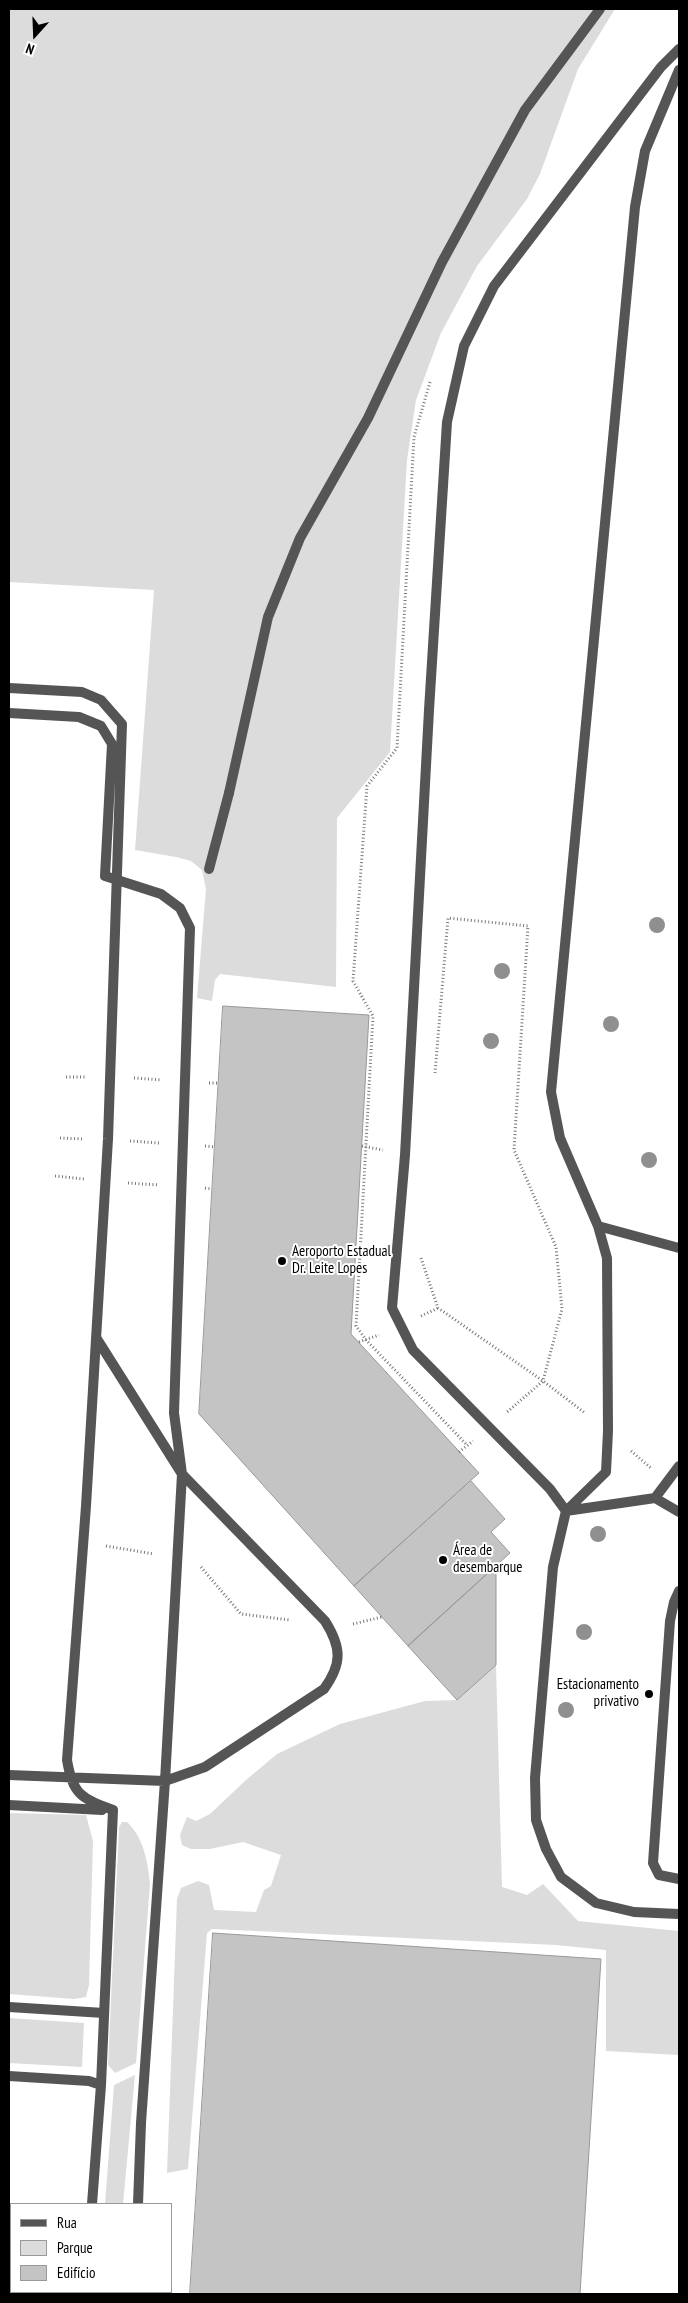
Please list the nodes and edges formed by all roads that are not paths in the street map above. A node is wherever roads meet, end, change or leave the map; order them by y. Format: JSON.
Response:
{"nodes":[{"id":1,"x":600,"y":9,"type":"edge"},
{"id":2,"x":679,"y":48,"type":"edge"},
{"id":3,"x":661,"y":67,"type":"junction"},
{"id":4,"x":678,"y":74,"type":"edge"},
{"id":5,"x":9,"y":688,"type":"edge"},
{"id":6,"x":9,"y":713,"type":"edge"},
{"id":7,"x":209,"y":868,"type":"dead end"},
{"id":8,"x":117,"y":880,"type":"junction"},
{"id":9,"x":598,"y":1226,"type":"junction"},
{"id":10,"x":679,"y":1248,"type":"edge"},
{"id":11,"x":97,"y":1339,"type":"junction"},
{"id":12,"x":679,"y":1466,"type":"edge"},
{"id":13,"x":182,"y":1474,"type":"junction"},
{"id":14,"x":655,"y":1498,"type":"junction"},
{"id":15,"x":566,"y":1511,"type":"junction"},
{"id":16,"x":679,"y":1512,"type":"edge"},
{"id":17,"x":679,"y":1591,"type":"edge"},
{"id":18,"x":9,"y":1775,"type":"edge"},
{"id":19,"x":70,"y":1778,"type":"junction"},
{"id":20,"x":165,"y":1781,"type":"junction"},
{"id":21,"x":9,"y":1805,"type":"edge"},
{"id":22,"x":113,"y":1810,"type":"junction"},
{"id":23,"x":679,"y":1879,"type":"edge"},
{"id":24,"x":679,"y":1914,"type":"edge"},
{"id":25,"x":9,"y":2007,"type":"edge"},
{"id":26,"x":104,"y":2013,"type":"junction"},
{"id":27,"x":9,"y":2076,"type":"edge"},
{"id":28,"x":102,"y":2085,"type":"junction"},
{"id":29,"x":92,"y":2203,"type":"edge"},
{"id":30,"x":138,"y":2203,"type":"edge"}],
"edges":[{"from":1,"to":7,"type":"street"},
{"from":2,"to":3,"type":"street"},
{"from":3,"to":4,"type":"street"},
{"from":3,"to":15,"type":"street"},
{"from":4,"to":9,"type":"street"},
{"from":5,"to":8,"type":"street"},
{"from":6,"to":8,"type":"street"},
{"from":8,"to":11,"type":"street"},
{"from":8,"to":13,"type":"street"},
{"from":9,"to":10,"type":"street"},
{"from":9,"to":15,"type":"street"},
{"from":11,"to":13,"type":"street"},
{"from":11,"to":19,"type":"street"},
{"from":12,"to":14,"type":"street"},
{"from":13,"to":20,"type":"street"},
{"from":13,"to":20,"type":"street"},
{"from":14,"to":15,"type":"street"},
{"from":14,"to":16,"type":"street"},
{"from":15,"to":24,"type":"street"},
{"from":17,"to":23,"type":"street"},
{"from":18,"to":19,"type":"street"},
{"from":19,"to":20,"type":"street"},
{"from":19,"to":22,"type":"street"},
{"from":20,"to":30,"type":"street"},
{"from":21,"to":22,"type":"street"},
{"from":22,"to":26,"type":"street"},
{"from":25,"to":26,"type":"street"},
{"from":26,"to":28,"type":"street"},
{"from":27,"to":28,"type":"street"},
{"from":28,"to":29,"type":"street"}]}
